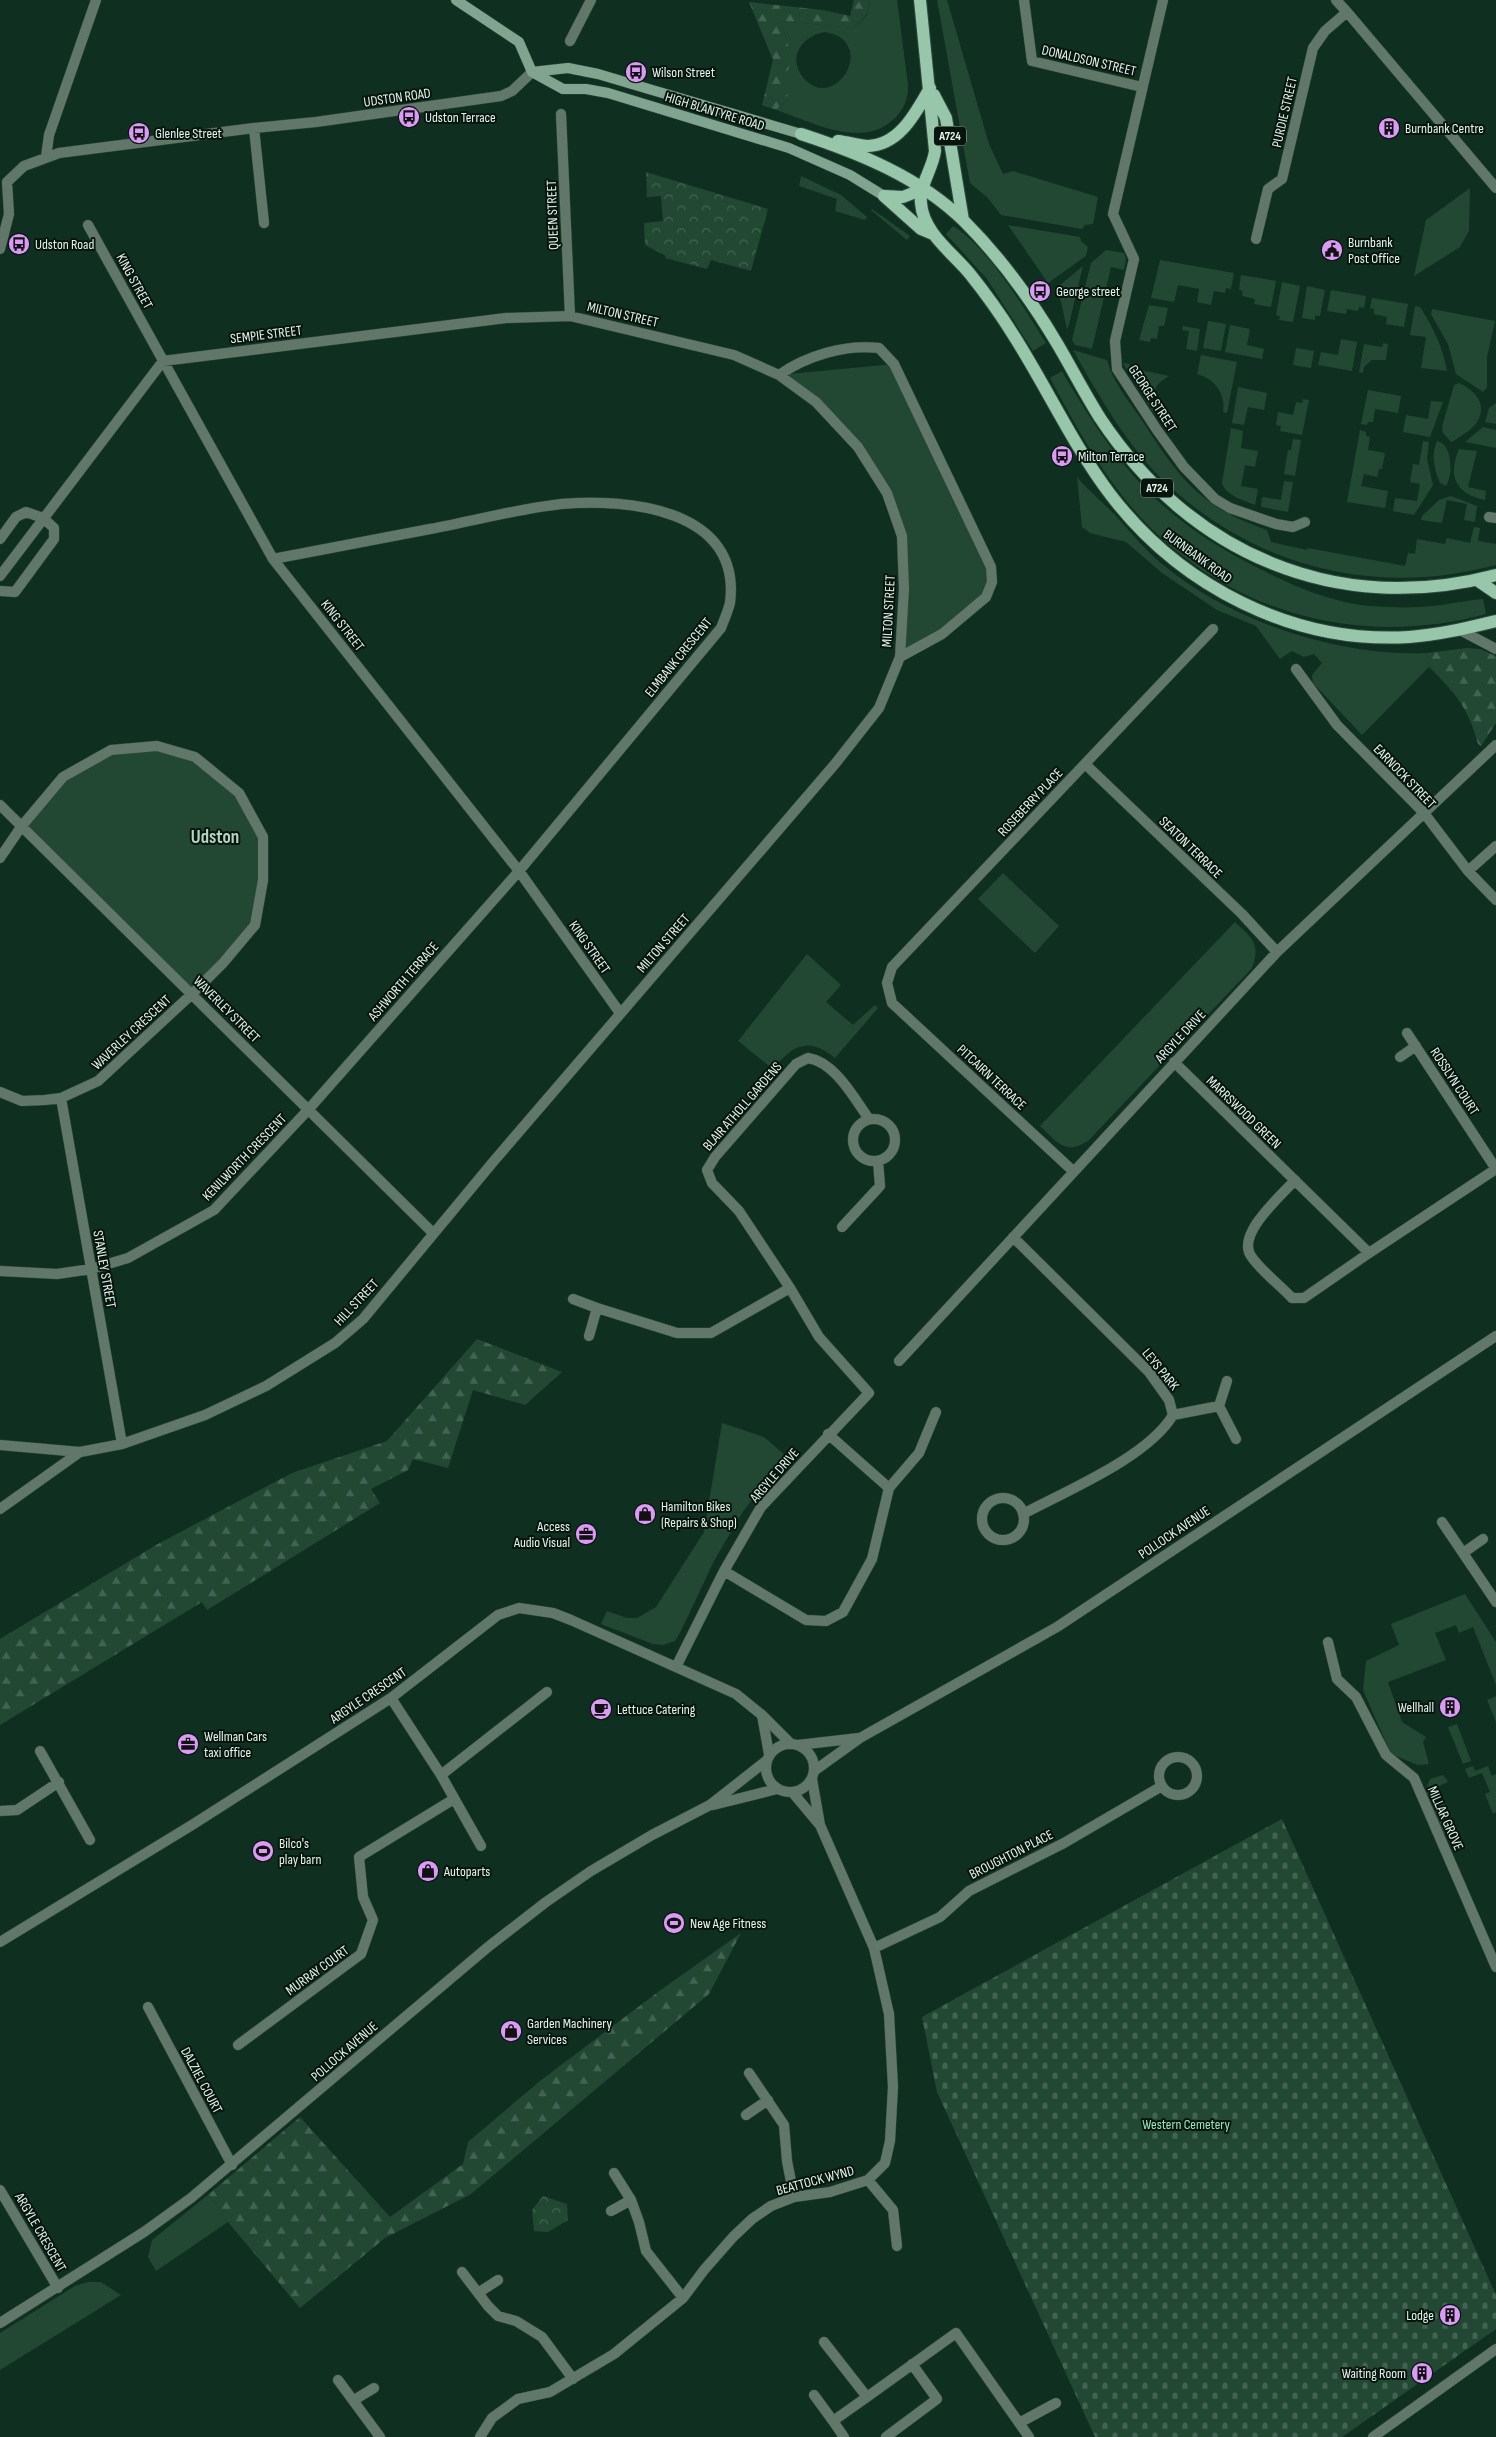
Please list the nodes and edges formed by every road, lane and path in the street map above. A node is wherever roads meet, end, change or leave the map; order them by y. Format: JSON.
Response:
{"nodes":[{"id":1,"x":96,"y":0,"type":"edge"},
{"id":2,"x":456,"y":0,"type":"edge"},
{"id":3,"x":591,"y":0,"type":"edge"},
{"id":4,"x":920,"y":0,"type":"edge"},
{"id":5,"x":1024,"y":0,"type":"edge"},
{"id":6,"x":1163,"y":0,"type":"edge"},
{"id":7,"x":1336,"y":0,"type":"edge"},
{"id":8,"x":1346,"y":12,"type":"junction"},
{"id":9,"x":570,"y":41,"type":"dead end"},
{"id":10,"x":532,"y":72,"type":"junction"},
{"id":11,"x":1142,"y":87,"type":"junction"},
{"id":12,"x":930,"y":88,"type":"junction"},
{"id":13,"x":561,"y":114,"type":"dead end"},
{"id":14,"x":254,"y":128,"type":"junction"},
{"id":15,"x":801,"y":134,"type":"junction"},
{"id":16,"x":46,"y":157,"type":"junction"},
{"id":17,"x":4,"y":180,"type":"edge"},
{"id":18,"x":924,"y":188,"type":"junction"},
{"id":19,"x":1496,"y":188,"type":"edge"},
{"id":20,"x":884,"y":196,"type":"junction"},
{"id":21,"x":963,"y":220,"type":"junction"},
{"id":22,"x":264,"y":223,"type":"dead end"},
{"id":23,"x":88,"y":225,"type":"dead end"},
{"id":24,"x":935,"y":235,"type":"junction"},
{"id":25,"x":1256,"y":239,"type":"dead end"},
{"id":26,"x":0,"y":248,"type":"edge"},
{"id":27,"x":570,"y":316,"type":"junction"},
{"id":28,"x":163,"y":360,"type":"junction"},
{"id":29,"x":779,"y":375,"type":"junction"},
{"id":30,"x":43,"y":518,"type":"junction"},
{"id":31,"x":1305,"y":522,"type":"dead end"},
{"id":32,"x":0,"y":539,"type":"edge"},
{"id":33,"x":273,"y":559,"type":"junction"},
{"id":34,"x":1496,"y":575,"type":"edge"},
{"id":35,"x":0,"y":576,"type":"edge"},
{"id":36,"x":1477,"y":580,"type":"junction"},
{"id":37,"x":0,"y":591,"type":"edge"},
{"id":38,"x":1496,"y":593,"type":"edge"},
{"id":39,"x":1496,"y":621,"type":"edge"},
{"id":40,"x":1213,"y":629,"type":"dead end"},
{"id":41,"x":1460,"y":630,"type":"junction"},
{"id":42,"x":1496,"y":649,"type":"edge"},
{"id":43,"x":900,"y":657,"type":"junction"},
{"id":44,"x":1296,"y":669,"type":"dead end"},
{"id":45,"x":1496,"y":745,"type":"edge"},
{"id":46,"x":1085,"y":764,"type":"junction"},
{"id":47,"x":0,"y":805,"type":"edge"},
{"id":48,"x":1424,"y":813,"type":"junction"},
{"id":49,"x":21,"y":827,"type":"junction"},
{"id":50,"x":1496,"y":846,"type":"edge"},
{"id":51,"x":0,"y":858,"type":"edge"},
{"id":52,"x":519,"y":871,"type":"junction"},
{"id":53,"x":1468,"y":871,"type":"junction"},
{"id":54,"x":1496,"y":900,"type":"edge"},
{"id":55,"x":1277,"y":952,"type":"junction"},
{"id":56,"x":193,"y":993,"type":"junction"},
{"id":57,"x":892,"y":1003,"type":"joint"},
{"id":58,"x":620,"y":1013,"type":"junction"},
{"id":59,"x":1407,"y":1033,"type":"dead end"},
{"id":60,"x":1416,"y":1046,"type":"junction"},
{"id":61,"x":1400,"y":1057,"type":"dead end"},
{"id":62,"x":1174,"y":1062,"type":"junction"},
{"id":63,"x":0,"y":1092,"type":"edge"},
{"id":64,"x":60,"y":1098,"type":"junction"},
{"id":65,"x":308,"y":1110,"type":"junction"},
{"id":66,"x":869,"y":1119,"type":"junction"},
{"id":67,"x":878,"y":1161,"type":"junction"},
{"id":68,"x":1496,"y":1169,"type":"edge"},
{"id":69,"x":1073,"y":1171,"type":"junction"},
{"id":70,"x":1295,"y":1180,"type":"junction"},
{"id":71,"x":842,"y":1228,"type":"dead end"},
{"id":72,"x":433,"y":1233,"type":"junction"},
{"id":73,"x":1013,"y":1237,"type":"junction"},
{"id":74,"x":1369,"y":1253,"type":"junction"},
{"id":75,"x":91,"y":1269,"type":"junction"},
{"id":76,"x":0,"y":1271,"type":"edge"},
{"id":77,"x":790,"y":1288,"type":"junction"},
{"id":78,"x":573,"y":1299,"type":"dead end"},
{"id":79,"x":597,"y":1308,"type":"junction"},
{"id":80,"x":589,"y":1336,"type":"dead end"},
{"id":81,"x":1496,"y":1336,"type":"edge"},
{"id":82,"x":899,"y":1361,"type":"dead end"},
{"id":83,"x":1227,"y":1381,"type":"dead end"},
{"id":84,"x":869,"y":1393,"type":"joint"},
{"id":85,"x":1219,"y":1406,"type":"junction"},
{"id":86,"x":936,"y":1412,"type":"dead end"},
{"id":87,"x":1173,"y":1415,"type":"junction"},
{"id":88,"x":828,"y":1434,"type":"junction"},
{"id":89,"x":1236,"y":1439,"type":"dead end"},
{"id":90,"x":122,"y":1444,"type":"junction"},
{"id":91,"x":0,"y":1445,"type":"edge"},
{"id":92,"x":80,"y":1452,"type":"junction"},
{"id":93,"x":889,"y":1488,"type":"junction"},
{"id":94,"x":0,"y":1509,"type":"edge"},
{"id":95,"x":1023,"y":1514,"type":"junction"},
{"id":96,"x":1442,"y":1522,"type":"dead end"},
{"id":97,"x":1483,"y":1539,"type":"dead end"},
{"id":98,"x":1463,"y":1553,"type":"junction"},
{"id":99,"x":724,"y":1571,"type":"junction"},
{"id":100,"x":1496,"y":1602,"type":"edge"},
{"id":101,"x":1328,"y":1642,"type":"dead end"},
{"id":102,"x":676,"y":1667,"type":"junction"},
{"id":103,"x":547,"y":1692,"type":"dead end"},
{"id":104,"x":391,"y":1698,"type":"junction"},
{"id":105,"x":762,"y":1715,"type":"junction"},
{"id":106,"x":860,"y":1738,"type":"junction"},
{"id":107,"x":794,"y":1744,"type":"junction"},
{"id":108,"x":40,"y":1751,"type":"dead end"},
{"id":109,"x":767,"y":1758,"type":"junction"},
{"id":110,"x":441,"y":1775,"type":"junction"},
{"id":111,"x":813,"y":1775,"type":"junction"},
{"id":112,"x":60,"y":1782,"type":"junction"},
{"id":113,"x":1162,"y":1786,"type":"dead end"},
{"id":114,"x":777,"y":1789,"type":"junction"},
{"id":115,"x":792,"y":1793,"type":"junction"},
{"id":116,"x":454,"y":1799,"type":"junction"},
{"id":117,"x":710,"y":1805,"type":"junction"},
{"id":118,"x":0,"y":1811,"type":"edge"},
{"id":119,"x":820,"y":1824,"type":"junction"},
{"id":120,"x":90,"y":1840,"type":"dead end"},
{"id":121,"x":481,"y":1846,"type":"dead end"},
{"id":122,"x":0,"y":1942,"type":"edge"},
{"id":123,"x":874,"y":1948,"type":"junction"},
{"id":124,"x":1496,"y":1967,"type":"edge"},
{"id":125,"x":148,"y":2007,"type":"dead end"},
{"id":126,"x":238,"y":2045,"type":"dead end"},
{"id":127,"x":749,"y":2073,"type":"dead end"},
{"id":128,"x":768,"y":2100,"type":"junction"},
{"id":129,"x":746,"y":2115,"type":"dead end"},
{"id":130,"x":232,"y":2165,"type":"junction"},
{"id":131,"x":614,"y":2173,"type":"dead end"},
{"id":132,"x":868,"y":2180,"type":"junction"},
{"id":133,"x":0,"y":2190,"type":"edge"},
{"id":134,"x":794,"y":2197,"type":"junction"},
{"id":135,"x":631,"y":2200,"type":"junction"},
{"id":136,"x":612,"y":2212,"type":"dead end"},
{"id":137,"x":897,"y":2246,"type":"dead end"},
{"id":138,"x":462,"y":2272,"type":"dead end"},
{"id":139,"x":498,"y":2280,"type":"dead end"},
{"id":140,"x":58,"y":2288,"type":"junction"},
{"id":141,"x":478,"y":2293,"type":"junction"},
{"id":142,"x":683,"y":2298,"type":"junction"},
{"id":143,"x":0,"y":2323,"type":"edge"},
{"id":144,"x":824,"y":2342,"type":"dead end"},
{"id":145,"x":1496,"y":2349,"type":"edge"},
{"id":146,"x":912,"y":2364,"type":"junction"},
{"id":147,"x":573,"y":2379,"type":"junction"},
{"id":148,"x":338,"y":2380,"type":"dead end"},
{"id":149,"x":374,"y":2388,"type":"dead end"},
{"id":150,"x":814,"y":2395,"type":"dead end"},
{"id":151,"x":867,"y":2397,"type":"junction"},
{"id":152,"x":354,"y":2400,"type":"junction"},
{"id":153,"x":1056,"y":2403,"type":"dead end"},
{"id":154,"x":833,"y":2421,"type":"junction"},
{"id":155,"x":1020,"y":2423,"type":"junction"},
{"id":156,"x":380,"y":2437,"type":"edge"},
{"id":157,"x":480,"y":2437,"type":"edge"},
{"id":158,"x":844,"y":2437,"type":"edge"},
{"id":159,"x":886,"y":2437,"type":"edge"},
{"id":160,"x":1029,"y":2437,"type":"edge"},
{"id":161,"x":1373,"y":2437,"type":"edge"}],
"edges":[{"from":1,"to":16,"type":"street"},
{"from":2,"to":10,"type":"main road"},
{"from":3,"to":9,"type":"street"},
{"from":4,"to":12,"type":"main road","number":"A724"},
{"from":5,"to":11,"type":"street","name":"DONALDSON STREET"},
{"from":6,"to":11,"type":"street","name":"GEORGE STREET"},
{"from":7,"to":8,"type":"street"},
{"from":8,"to":19,"type":"street"},
{"from":8,"to":25,"type":"street","name":"PURDIE STREET"},
{"from":10,"to":14,"type":"street","name":"UDSTON ROAD"},
{"from":10,"to":15,"type":"main road","name":"HIGH BLANTYRE ROAD"},
{"from":10,"to":20,"type":"main road","name":"HIGH BLANTYRE ROAD"},
{"from":11,"to":31,"type":"street","name":"GEORGE STREET"},
{"from":12,"to":15,"type":"main road"},
{"from":12,"to":18,"type":"main road","number":"A724"},
{"from":12,"to":21,"type":"main road","number":"A724"},
{"from":13,"to":27,"type":"street","name":"QUEEN STREET"},
{"from":14,"to":16,"type":"street","name":"UDSTON ROAD"},
{"from":14,"to":22,"type":"street"},
{"from":15,"to":18,"type":"main road","name":"BURNBANK ROAD"},
{"from":16,"to":17,"type":"street","name":"UDSTON ROAD"},
{"from":17,"to":26,"type":"street"},
{"from":18,"to":20,"type":"main road"},
{"from":18,"to":21,"type":"main road","name":"BURNBANK ROAD"},
{"from":18,"to":24,"type":"main road","name":"BURNBANK ROAD","number":"A724"},
{"from":20,"to":24,"type":"main road"},
{"from":21,"to":36,"type":"main road","name":"BURNBANK ROAD","number":"A724"},
{"from":23,"to":28,"type":"street","name":"KING STREET"},
{"from":24,"to":41,"type":"main road","name":"BURNBANK ROAD","number":"A724"},
{"from":27,"to":28,"type":"street","name":"SEMPIE STREET"},
{"from":27,"to":29,"type":"street","name":"MILTON STREET"},
{"from":28,"to":30,"type":"street"},
{"from":28,"to":33,"type":"street","name":"KING STREET"},
{"from":29,"to":43,"type":"street","name":"MILTON STREET"},
{"from":29,"to":43,"type":"street"},
{"from":30,"to":32,"type":"street"},
{"from":30,"to":35,"type":"street"},
{"from":30,"to":37,"type":"street"},
{"from":33,"to":52,"type":"street","name":"KING STREET"},
{"from":33,"to":52,"type":"street","name":"ELMBANK CRESCENT"},
{"from":34,"to":36,"type":"main road","name":"BURNBANK ROAD","number":"A724"},
{"from":36,"to":38,"type":"main road"},
{"from":39,"to":41,"type":"main road","name":"BURNBANK ROAD","number":"A724"},
{"from":40,"to":46,"type":"street","name":"ROSEBERRY PLACE"},
{"from":41,"to":42,"type":"street"},
{"from":43,"to":58,"type":"street","name":"MILTON STREET"},
{"from":44,"to":48,"type":"street","name":"EARNOCK STREET"},
{"from":45,"to":48,"type":"street","name":"ARGYLE DRIVE"},
{"from":46,"to":55,"type":"street","name":"SEATON TERRACE"},
{"from":46,"to":57,"type":"street","name":"ROSEBERRY PLACE"},
{"from":47,"to":49,"type":"street","name":"WAVERLEY STREET"},
{"from":48,"to":53,"type":"street","name":"EARNOCK STREET"},
{"from":48,"to":55,"type":"street","name":"ARGYLE DRIVE"},
{"from":49,"to":51,"type":"street"},
{"from":49,"to":56,"type":"street","name":"WAVERLEY STREET"},
{"from":49,"to":56,"type":"street","name":"WAVERLEY CRESCENT"},
{"from":50,"to":53,"type":"street"},
{"from":52,"to":58,"type":"street","name":"KING STREET"},
{"from":52,"to":65,"type":"street","name":"ASHWORTH TERRACE"},
{"from":53,"to":54,"type":"street","name":"EARNOCK STREET"},
{"from":55,"to":62,"type":"street","name":"ARGYLE DRIVE"},
{"from":56,"to":64,"type":"street","name":"WAVERLEY CRESCENT"},
{"from":56,"to":65,"type":"street","name":"WAVERLEY STREET"},
{"from":57,"to":69,"type":"street","name":"PITCAIRN TERRACE"},
{"from":58,"to":72,"type":"street","name":"HILL STREET"},
{"from":59,"to":60,"type":"street","name":"ROSSLYN COURT"},
{"from":60,"to":61,"type":"street"},
{"from":60,"to":68,"type":"street","name":"ROSSLYN COURT"},
{"from":62,"to":69,"type":"street","name":"ARGYLE DRIVE"},
{"from":62,"to":70,"type":"street","name":"MARRSWOOD GREEN"},
{"from":63,"to":64,"type":"street","name":"WAVERLEY CRESCENT"},
{"from":64,"to":75,"type":"street","name":"STANLEY STREET"},
{"from":65,"to":72,"type":"street","name":"WAVERLEY STREET"},
{"from":65,"to":75,"type":"street","name":"KENILWORTH CRESCENT"},
{"from":66,"to":67,"type":"street"},
{"from":66,"to":67,"type":"street"},
{"from":66,"to":77,"type":"street","name":"BLAIR ATHOLL GARDENS"},
{"from":67,"to":71,"type":"street"},
{"from":68,"to":74,"type":"street"},
{"from":69,"to":73,"type":"street","name":"ARGYLE DRIVE"},
{"from":70,"to":74,"type":"street","name":"MARRSWOOD GREEN"},
{"from":70,"to":74,"type":"street"},
{"from":72,"to":90,"type":"street","name":"HILL STREET"},
{"from":73,"to":82,"type":"street","name":"ARGYLE DRIVE"},
{"from":73,"to":87,"type":"street","name":"LEYS PARK"},
{"from":75,"to":76,"type":"street","name":"KENILWORTH CRESCENT"},
{"from":75,"to":90,"type":"street","name":"STANLEY STREET"},
{"from":77,"to":79,"type":"street"},
{"from":77,"to":84,"type":"street","name":"BLAIR ATHOLL GARDENS"},
{"from":78,"to":79,"type":"street"},
{"from":79,"to":80,"type":"street"},
{"from":81,"to":106,"type":"street","name":"POLLOCK AVENUE"},
{"from":83,"to":85,"type":"street"},
{"from":84,"to":88,"type":"street","name":"ARGYLE DRIVE"},
{"from":85,"to":87,"type":"street"},
{"from":85,"to":89,"type":"street"},
{"from":86,"to":93,"type":"street"},
{"from":87,"to":95,"type":"street"},
{"from":88,"to":93,"type":"street"},
{"from":88,"to":99,"type":"street","name":"ARGYLE DRIVE"},
{"from":90,"to":92,"type":"street","name":"HILL STREET"},
{"from":91,"to":92,"type":"street"},
{"from":92,"to":94,"type":"street","name":"HILL STREET"},
{"from":93,"to":99,"type":"street"},
{"from":95,"to":95,"type":"street"},
{"from":96,"to":98,"type":"street"},
{"from":97,"to":98,"type":"street"},
{"from":98,"to":100,"type":"street"},
{"from":99,"to":102,"type":"street","name":"ARGYLE DRIVE"},
{"from":101,"to":124,"type":"street","name":"MILLAR GROVE"},
{"from":102,"to":104,"type":"street","name":"ARGYLE CRESCENT"},
{"from":102,"to":105,"type":"street","name":"ARGYLE CRESCENT"},
{"from":103,"to":110,"type":"street"},
{"from":104,"to":110,"type":"street"},
{"from":104,"to":122,"type":"street","name":"ARGYLE CRESCENT"},
{"from":105,"to":107,"type":"street","name":"ARGYLE CRESCENT"},
{"from":105,"to":109,"type":"street"},
{"from":106,"to":107,"type":"street","name":"POLLOCK AVENUE"},
{"from":106,"to":111,"type":"street","name":"POLLOCK AVENUE"},
{"from":107,"to":109,"type":"street"},
{"from":107,"to":111,"type":"street"},
{"from":108,"to":112,"type":"street"},
{"from":109,"to":114,"type":"street"},
{"from":109,"to":117,"type":"street","name":"POLLOCK AVENUE"},
{"from":110,"to":116,"type":"street"},
{"from":111,"to":115,"type":"street"},
{"from":111,"to":119,"type":"street","name":"BEATTOCK WYND"},
{"from":112,"to":118,"type":"street"},
{"from":112,"to":120,"type":"street"},
{"from":113,"to":123,"type":"street","name":"BROUGHTON PLACE"},
{"from":114,"to":115,"type":"street"},
{"from":114,"to":117,"type":"street","name":"POLLOCK AVENUE"},
{"from":115,"to":119,"type":"street","name":"BEATTOCK WYND"},
{"from":116,"to":121,"type":"street"},
{"from":116,"to":126,"type":"street","name":"MURRAY COURT"},
{"from":117,"to":130,"type":"street","name":"POLLOCK AVENUE"},
{"from":119,"to":123,"type":"street","name":"BEATTOCK WYND"},
{"from":123,"to":132,"type":"street","name":"BEATTOCK WYND"},
{"from":125,"to":130,"type":"street","name":"DALZIEL COURT"},
{"from":127,"to":128,"type":"street"},
{"from":128,"to":129,"type":"street"},
{"from":128,"to":134,"type":"street"},
{"from":130,"to":140,"type":"street","name":"POLLOCK AVENUE"},
{"from":131,"to":135,"type":"street"},
{"from":132,"to":134,"type":"street","name":"BEATTOCK WYND"},
{"from":132,"to":137,"type":"street"},
{"from":133,"to":140,"type":"street","name":"ARGYLE CRESCENT"},
{"from":134,"to":142,"type":"street","name":"BEATTOCK WYND"},
{"from":135,"to":136,"type":"street"},
{"from":135,"to":142,"type":"street"},
{"from":138,"to":141,"type":"street"},
{"from":139,"to":141,"type":"street"},
{"from":140,"to":143,"type":"street","name":"POLLOCK AVENUE"},
{"from":141,"to":147,"type":"street"},
{"from":142,"to":147,"type":"street","name":"BEATTOCK WYND"},
{"from":144,"to":151,"type":"street"},
{"from":145,"to":161,"type":"street"},
{"from":146,"to":151,"type":"street"},
{"from":146,"to":155,"type":"street"},
{"from":146,"to":159,"type":"street"},
{"from":147,"to":157,"type":"street","name":"BEATTOCK WYND"},
{"from":148,"to":152,"type":"street"},
{"from":149,"to":152,"type":"street"},
{"from":150,"to":154,"type":"street"},
{"from":151,"to":154,"type":"street"},
{"from":152,"to":156,"type":"street"},
{"from":153,"to":155,"type":"street"},
{"from":154,"to":158,"type":"street"},
{"from":155,"to":160,"type":"street"}]}
